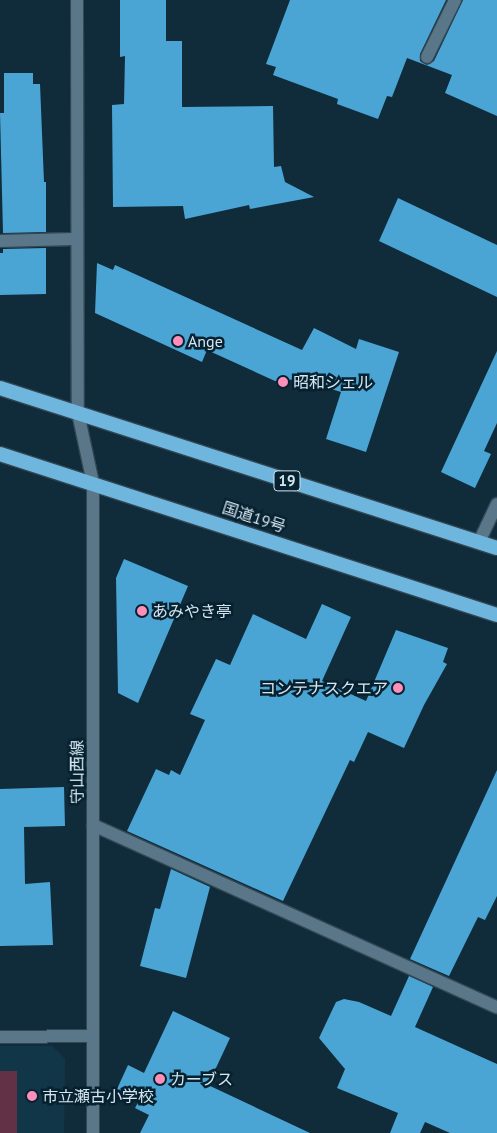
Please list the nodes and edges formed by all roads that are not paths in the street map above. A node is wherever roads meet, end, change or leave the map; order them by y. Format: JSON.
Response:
{"nodes":[{"id":1,"x":76,"y":0,"type":"edge"},
{"id":2,"x":455,"y":0,"type":"edge"},
{"id":3,"x":428,"y":57,"type":"dead end"},
{"id":4,"x":77,"y":239,"type":"junction"},
{"id":5,"x":0,"y":240,"type":"edge"},
{"id":6,"x":0,"y":388,"type":"edge"},
{"id":7,"x":78,"y":413,"type":"junction"},
{"id":8,"x":0,"y":454,"type":"edge"},
{"id":9,"x":93,"y":483,"type":"junction"},
{"id":10,"x":497,"y":504,"type":"edge"},
{"id":11,"x":479,"y":542,"type":"junction"},
{"id":12,"x":497,"y":548,"type":"edge"},
{"id":13,"x":497,"y":615,"type":"edge"},
{"id":14,"x":93,"y":825,"type":"junction"},
{"id":15,"x":497,"y":1008,"type":"edge"},
{"id":16,"x":92,"y":1036,"type":"junction"},
{"id":17,"x":0,"y":1038,"type":"edge"},
{"id":18,"x":93,"y":1133,"type":"edge"}],
"edges":[{"from":1,"to":4,"type":"street","name":"守山西線"},
{"from":2,"to":3,"type":"street"},
{"from":4,"to":5,"type":"street"},
{"from":4,"to":7,"type":"street","name":"守山西線"},
{"from":6,"to":7,"type":"highway","number":"19"},
{"from":7,"to":9,"type":"street","name":"守山西線"},
{"from":7,"to":11,"type":"highway","number":"19"},
{"from":8,"to":9,"type":"highway","name":"国道19号"},
{"from":9,"to":13,"type":"highway","name":"国道19号"},
{"from":9,"to":14,"type":"street","name":"守山西線"},
{"from":10,"to":11,"type":"street"},
{"from":11,"to":12,"type":"highway","number":"19"},
{"from":14,"to":15,"type":"street"},
{"from":14,"to":16,"type":"street","name":"守山西線"},
{"from":16,"to":17,"type":"street"},
{"from":16,"to":18,"type":"street","name":"守山西線"}]}
